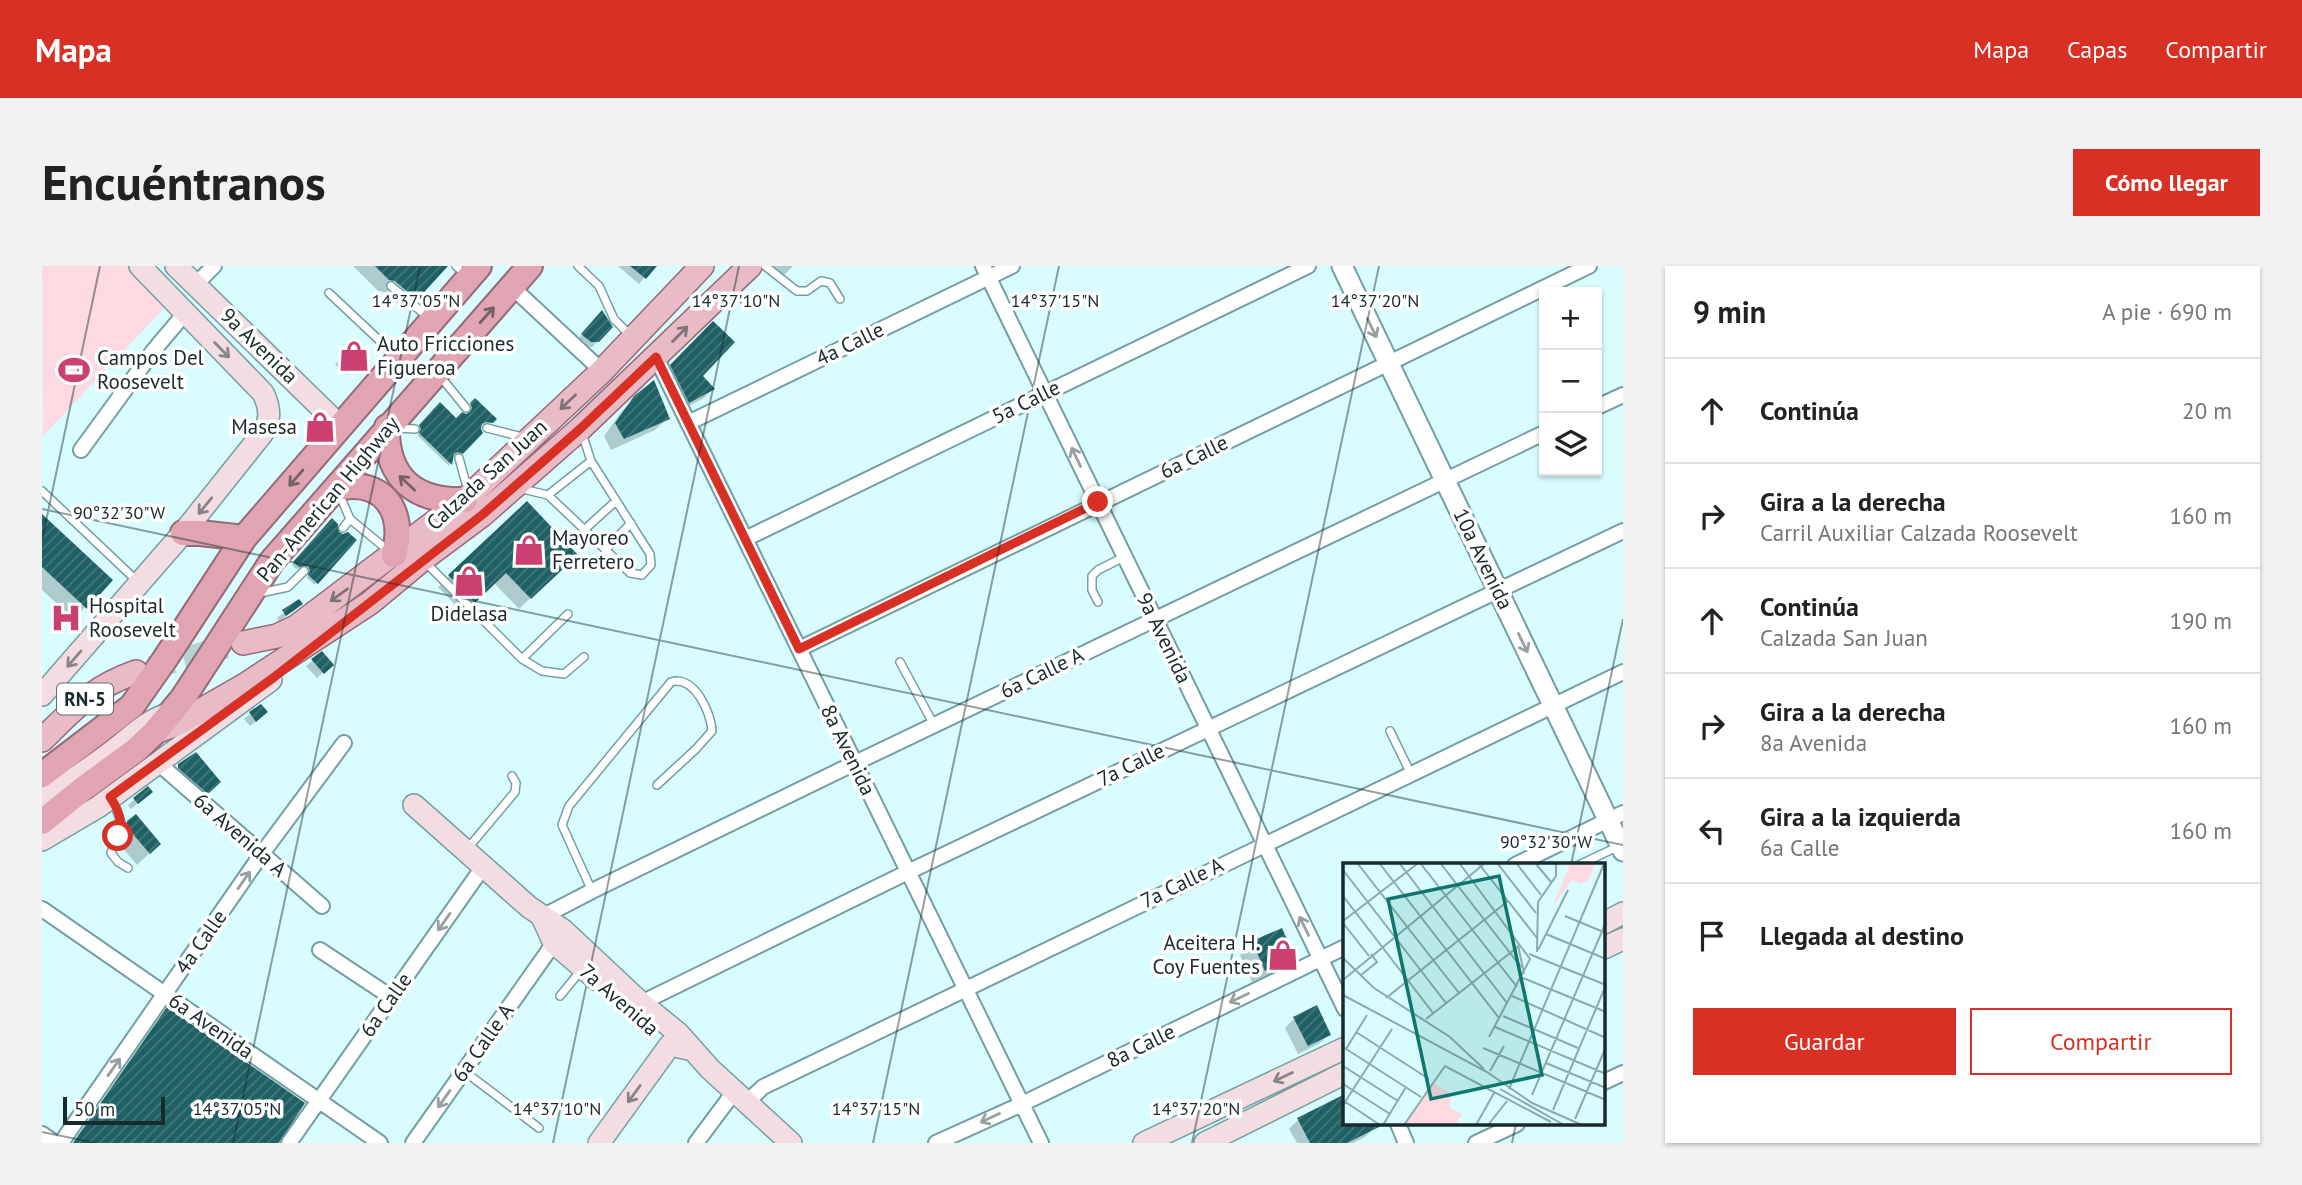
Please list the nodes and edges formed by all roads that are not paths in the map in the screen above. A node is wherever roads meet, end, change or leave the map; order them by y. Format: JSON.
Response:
{"nodes":[{"id":1,"x":140,"y":266,"type":"edge"},
{"id":2,"x":176,"y":266,"type":"edge"},
{"id":3,"x":214,"y":266,"type":"edge"},
{"id":4,"x":530,"y":266,"type":"edge"},
{"id":5,"x":578,"y":266,"type":"edge"},
{"id":6,"x":702,"y":266,"type":"edge"},
{"id":7,"x":750,"y":266,"type":"edge"},
{"id":8,"x":765,"y":266,"type":"edge"},
{"id":9,"x":1012,"y":266,"type":"edge"},
{"id":10,"x":1308,"y":266,"type":"edge"},
{"id":11,"x":1342,"y":266,"type":"edge"},
{"id":12,"x":1589,"y":266,"type":"edge"},
{"id":13,"x":468,"y":270,"type":"edge"},
{"id":14,"x":986,"y":272,"type":"edge"},
{"id":15,"x":195,"y":285,"type":"junction"},
{"id":16,"x":391,"y":286,"type":"dead end"},
{"id":17,"x":512,"y":287,"type":"junction"},
{"id":18,"x":329,"y":293,"type":"dead end"},
{"id":19,"x":840,"y":299,"type":"dead end"},
{"id":20,"x":186,"y":312,"type":"junction"},
{"id":21,"x":432,"y":321,"type":"junction"},
{"id":22,"x":633,"y":338,"type":"junction"},
{"id":23,"x":656,"y":357,"type":"junction"},
{"id":24,"x":400,"y":359,"type":"junction"},
{"id":25,"x":1389,"y":363,"type":"junction"},
{"id":26,"x":436,"y":371,"type":"junction"},
{"id":27,"x":602,"y":371,"type":"junction"},
{"id":28,"x":1045,"y":393,"type":"junction"},
{"id":29,"x":1623,"y":395,"type":"edge"},
{"id":30,"x":1602,"y":405,"type":"edge"},
{"id":31,"x":466,"y":408,"type":"dead end"},
{"id":32,"x":688,"y":423,"type":"junction"},
{"id":33,"x":341,"y":427,"type":"junction"},
{"id":34,"x":387,"y":428,"type":"junction"},
{"id":35,"x":487,"y":428,"type":"dead end"},
{"id":36,"x":415,"y":429,"type":"dead end"},
{"id":37,"x":580,"y":429,"type":"junction"},
{"id":38,"x":1539,"y":435,"type":"edge"},
{"id":39,"x":530,"y":439,"type":"junction"},
{"id":40,"x":81,"y":450,"type":"dead end"},
{"id":41,"x":459,"y":458,"type":"dead end"},
{"id":42,"x":591,"y":461,"type":"junction"},
{"id":43,"x":1445,"y":481,"type":"junction"},
{"id":44,"x":514,"y":487,"type":"junction"},
{"id":45,"x":337,"y":488,"type":"junction"},
{"id":46,"x":42,"y":491,"type":"edge"},
{"id":47,"x":548,"y":495,"type":"junction"},
{"id":48,"x":467,"y":498,"type":"junction"},
{"id":49,"x":616,"y":501,"type":"junction"},
{"id":50,"x":1098,"y":502,"type":"junction"},
{"id":51,"x":350,"y":519,"type":"junction"},
{"id":52,"x":631,"y":523,"type":"junction"},
{"id":53,"x":343,"y":528,"type":"dead end"},
{"id":54,"x":584,"y":530,"type":"junction"},
{"id":55,"x":1623,"y":531,"type":"edge"},
{"id":56,"x":183,"y":533,"type":"junction"},
{"id":57,"x":244,"y":538,"type":"junction"},
{"id":58,"x":745,"y":539,"type":"junction"},
{"id":59,"x":605,"y":550,"type":"junction"},
{"id":60,"x":394,"y":555,"type":"junction"},
{"id":61,"x":1125,"y":557,"type":"junction"},
{"id":62,"x":423,"y":559,"type":"junction"},
{"id":63,"x":304,"y":571,"type":"dead end"},
{"id":64,"x":140,"y":583,"type":"junction"},
{"id":65,"x":1498,"y":591,"type":"junction"},
{"id":66,"x":249,"y":596,"type":"junction"},
{"id":67,"x":1098,"y":602,"type":"dead end"},
{"id":68,"x":370,"y":603,"type":"junction"},
{"id":69,"x":568,"y":614,"type":"dead end"},
{"id":70,"x":1154,"y":618,"type":"junction"},
{"id":71,"x":243,"y":643,"type":"tunnel mouth"},
{"id":72,"x":799,"y":649,"type":"junction"},
{"id":73,"x":584,"y":657,"type":"dead end"},
{"id":74,"x":523,"y":659,"type":"junction"},
{"id":75,"x":900,"y":662,"type":"dead end"},
{"id":76,"x":136,"y":672,"type":"tunnel mouth"},
{"id":77,"x":1623,"y":672,"type":"edge"},
{"id":78,"x":42,"y":695,"type":"edge"},
{"id":79,"x":132,"y":706,"type":"junction"},
{"id":80,"x":1553,"y":706,"type":"junction"},
{"id":81,"x":171,"y":713,"type":"junction"},
{"id":82,"x":933,"y":725,"type":"junction"},
{"id":83,"x":1208,"y":728,"type":"junction"},
{"id":84,"x":1390,"y":731,"type":"dead end"},
{"id":85,"x":155,"y":732,"type":"junction"},
{"id":86,"x":42,"y":740,"type":"edge"},
{"id":87,"x":344,"y":743,"type":"dead end"},
{"id":88,"x":158,"y":763,"type":"junction"},
{"id":89,"x":855,"y":763,"type":"junction"},
{"id":90,"x":1411,"y":774,"type":"junction"},
{"id":91,"x":42,"y":775,"type":"edge"},
{"id":92,"x":512,"y":776,"type":"dead end"},
{"id":93,"x":657,"y":785,"type":"dead end"},
{"id":94,"x":110,"y":797,"type":"junction"},
{"id":95,"x":42,"y":799,"type":"edge"},
{"id":96,"x":414,"y":805,"type":"dead end"},
{"id":97,"x":1616,"y":817,"type":"edge"},
{"id":98,"x":42,"y":822,"type":"edge"},
{"id":99,"x":42,"y":840,"type":"edge"},
{"id":100,"x":1264,"y":844,"type":"junction"},
{"id":101,"x":1621,"y":848,"type":"edge"},
{"id":102,"x":465,"y":851,"type":"junction"},
{"id":103,"x":261,"y":855,"type":"junction"},
{"id":104,"x":1520,"y":863,"type":"edge"},
{"id":105,"x":1584,"y":863,"type":"edge"},
{"id":106,"x":483,"y":867,"type":"junction"},
{"id":107,"x":128,"y":868,"type":"dead end"},
{"id":108,"x":908,"y":872,"type":"junction"},
{"id":109,"x":592,"y":891,"type":"junction"},
{"id":110,"x":322,"y":906,"type":"dead end"},
{"id":111,"x":42,"y":909,"type":"edge"},
{"id":112,"x":1623,"y":913,"type":"edge"},
{"id":113,"x":542,"y":918,"type":"junction"},
{"id":114,"x":1605,"y":922,"type":"edge"},
{"id":115,"x":554,"y":943,"type":"junction"},
{"id":116,"x":1343,"y":948,"type":"edge"},
{"id":117,"x":320,"y":950,"type":"dead end"},
{"id":118,"x":1320,"y":958,"type":"junction"},
{"id":119,"x":583,"y":968,"type":"junction"},
{"id":120,"x":965,"y":988,"type":"junction"},
{"id":121,"x":165,"y":994,"type":"junction"},
{"id":122,"x":560,"y":996,"type":"dead end"},
{"id":123,"x":391,"y":997,"type":"junction"},
{"id":124,"x":641,"y":1003,"type":"junction"},
{"id":125,"x":1343,"y":1005,"type":"edge"},
{"id":126,"x":670,"y":1045,"type":"junction"},
{"id":127,"x":1343,"y":1049,"type":"edge"},
{"id":128,"x":693,"y":1050,"type":"junction"},
{"id":129,"x":710,"y":1069,"type":"junction"},
{"id":130,"x":464,"y":1071,"type":"junction"},
{"id":131,"x":1623,"y":1073,"type":"edge"},
{"id":132,"x":1343,"y":1074,"type":"edge"},
{"id":133,"x":1605,"y":1082,"type":"edge"},
{"id":134,"x":740,"y":1097,"type":"junction"},
{"id":135,"x":319,"y":1101,"type":"junction"},
{"id":136,"x":1022,"y":1104,"type":"junction"},
{"id":137,"x":1399,"y":1126,"type":"edge"},
{"id":138,"x":1513,"y":1126,"type":"edge"},
{"id":139,"x":539,"y":1128,"type":"dead end"},
{"id":140,"x":42,"y":1134,"type":"edge"},
{"id":141,"x":55,"y":1143,"type":"edge"},
{"id":142,"x":61,"y":1143,"type":"edge"},
{"id":143,"x":289,"y":1143,"type":"edge"},
{"id":144,"x":380,"y":1143,"type":"edge"},
{"id":145,"x":413,"y":1143,"type":"edge"},
{"id":146,"x":599,"y":1143,"type":"edge"},
{"id":147,"x":696,"y":1143,"type":"edge"},
{"id":148,"x":791,"y":1143,"type":"edge"},
{"id":149,"x":936,"y":1143,"type":"edge"},
{"id":150,"x":1041,"y":1143,"type":"edge"},
{"id":151,"x":1144,"y":1143,"type":"edge"},
{"id":152,"x":1205,"y":1143,"type":"edge"},
{"id":153,"x":1406,"y":1143,"type":"edge"},
{"id":154,"x":1476,"y":1143,"type":"edge"}],
"edges":[{"from":1,"to":20,"type":"main road","name":"9a Avenida"},
{"from":2,"to":15,"type":"main road","name":"9a Avenida"},
{"from":3,"to":15,"type":"street"},
{"from":4,"to":17,"type":"highway","name":"Pan-American Highway"},
{"from":5,"to":22,"type":"lane"},
{"from":6,"to":22,"type":"main road","name":"Calzada San Juan"},
{"from":23,"to":7,"type":"main road","name":"Calzada San Juan","one_way":true},
{"from":8,"to":19,"type":"lane"},
{"from":9,"to":14,"type":"street","name":"4a Calle"},
{"from":10,"to":28,"type":"street","name":"5a Calle"},
{"from":11,"to":25,"type":"street","name":"10a Avenida","one_way":true},
{"from":12,"to":25,"type":"street","name":"6a Calle"},
{"from":13,"to":21,"type":"highway","name":"Pan-American Highway"},
{"from":14,"to":28,"type":"street","name":"9a Avenida"},
{"from":14,"to":32,"type":"street","name":"4a Calle"},
{"from":15,"to":33,"type":"main road","name":"9a Avenida"},
{"from":16,"to":21,"type":"lane"},
{"from":26,"to":17,"type":"highway","name":"Pan-American Highway","one_way":true},
{"from":17,"to":27,"type":"street"},
{"from":18,"to":24,"type":"lane"},
{"from":20,"to":40,"type":"street"},
{"from":20,"to":56,"type":"main road","name":"9a Avenida","one_way":true},
{"from":21,"to":24,"type":"highway","name":"Pan-American Highway"},
{"from":22,"to":27,"type":"main road","name":"Calzada San Juan"},
{"from":23,"to":32,"type":"street","name":"8a Avenida"},
{"from":23,"to":37,"type":"main road","name":"Calzada San Juan"},
{"from":24,"to":33,"type":"highway","name":"Pan-American Highway"},
{"from":25,"to":43,"type":"street","name":"10a Avenida"},
{"from":25,"to":50,"type":"street","name":"6a Calle"},
{"from":26,"to":31,"type":"lane"},
{"from":26,"to":34,"type":"highway","name":"Pan-American Highway"},
{"from":27,"to":39,"type":"main road","name":"Calzada San Juan","one_way":true},
{"from":50,"to":28,"type":"street","name":"9a Avenida","one_way":true},
{"from":28,"to":58,"type":"street","name":"5a Calle"},
{"from":29,"to":30,"type":"street"},
{"from":32,"to":58,"type":"street","name":"8a Avenida"},
{"from":33,"to":57,"type":"highway","name":"Pan-American Highway","one_way":true},
{"from":34,"to":36,"type":"lane"},
{"from":34,"to":45,"type":"highway","name":"Pan-American Highway"},
{"from":48,"to":34,"type":"highway","one_way":true},
{"from":35,"to":39,"type":"lane"},
{"from":37,"to":42,"type":"lane"},
{"from":37,"to":44,"type":"main road","name":"Calzada San Juan"},
{"from":38,"to":43,"type":"street","name":"6a Calle A"},
{"from":39,"to":48,"type":"main road","name":"Calzada San Juan"},
{"from":41,"to":48,"type":"lane"},
{"from":42,"to":47,"type":"lane"},
{"from":42,"to":49,"type":"lane"},
{"from":43,"to":65,"type":"street","name":"10a Avenida"},
{"from":43,"to":70,"type":"street","name":"6a Calle A"},
{"from":44,"to":47,"type":"lane"},
{"from":44,"to":62,"type":"main road","name":"Calzada San Juan"},
{"from":45,"to":51,"type":"lane"},
{"from":45,"to":60,"type":"highway"},
{"from":45,"to":66,"type":"highway","name":"Pan-American Highway"},
{"from":46,"to":64,"type":"lane"},
{"from":47,"to":54,"type":"lane"},
{"from":48,"to":60,"type":"main road","name":"Calzada San Juan"},
{"from":49,"to":52,"type":"lane"},
{"from":49,"to":54,"type":"lane"},
{"from":50,"to":61,"type":"street","name":"9a Avenida"},
{"from":50,"to":72,"type":"street","name":"6a Calle"},
{"from":51,"to":53,"type":"lane"},
{"from":51,"to":60,"type":"lane"},
{"from":52,"to":59,"type":"lane"},
{"from":52,"to":59,"type":"lane"},
{"from":54,"to":59,"type":"lane"},
{"from":55,"to":65,"type":"street","name":"7a Calle"},
{"from":56,"to":57,"type":"highway"},
{"from":56,"to":64,"type":"main road"},
{"from":57,"to":79,"type":"highway","name":"Pan-American Highway"},
{"from":58,"to":72,"type":"street","name":"8a Avenida"},
{"from":60,"to":71,"type":"main road","name":"Calzada San Juan","one_way":true},
{"from":61,"to":67,"type":"lane"},
{"from":61,"to":70,"type":"street","name":"9a Avenida"},
{"from":62,"to":68,"type":"main road","name":"Calzada San Juan"},
{"from":62,"to":74,"type":"lane"},
{"from":63,"to":66,"type":"lane"},
{"from":64,"to":78,"type":"main road","one_way":true},
{"from":65,"to":80,"type":"street","name":"10a Avenida","one_way":true},
{"from":65,"to":83,"type":"street","name":"7a Calle"},
{"from":66,"to":81,"type":"highway","name":"Pan-American Highway"},
{"from":68,"to":85,"type":"main road","name":"Calzada San Juan"},
{"from":68,"to":88,"type":"main road"},
{"from":69,"to":74,"type":"lane"},
{"from":70,"to":82,"type":"street","name":"6a Calle A"},
{"from":70,"to":83,"type":"street","name":"9a Avenida"},
{"from":72,"to":89,"type":"street","name":"8a Avenida"},
{"from":73,"to":74,"type":"lane"},
{"from":75,"to":82,"type":"lane"},
{"from":76,"to":86,"type":"main road","number":"RN-5"},
{"from":77,"to":80,"type":"street","name":"7a Calle A"},
{"from":79,"to":91,"type":"highway","name":"Pan-American Highway"},
{"from":79,"to":95,"type":"main road"},
{"from":80,"to":90,"type":"street","name":"7a Calle A"},
{"from":80,"to":97,"type":"street","name":"10a Avenida"},
{"from":81,"to":85,"type":"highway","name":"Pan-American Highway"},
{"from":81,"to":95,"type":"main road"},
{"from":82,"to":89,"type":"street","name":"6a Calle A"},
{"from":83,"to":100,"type":"street","name":"9a Avenida"},
{"from":83,"to":108,"type":"street","name":"7a Calle"},
{"from":84,"to":90,"type":"lane"},
{"from":85,"to":98,"type":"highway","name":"Pan-American Highway"},
{"from":87,"to":103,"type":"street","name":"4a Calle"},
{"from":88,"to":94,"type":"main road"},
{"from":88,"to":103,"type":"street","name":"6a Avenida A"},
{"from":89,"to":108,"type":"street","name":"8a Avenida"},
{"from":89,"to":109,"type":"street","name":"6a Calle A"},
{"from":90,"to":100,"type":"street","name":"7a Calle A"},
{"from":92,"to":102,"type":"lane"},
{"from":93,"to":109,"type":"lane"},
{"from":94,"to":99,"type":"main road"},
{"from":94,"to":107,"type":"lane"},
{"from":96,"to":102,"type":"main road","name":"7a Avenida"},
{"from":97,"to":101,"type":"street","name":"10a Avenida"},
{"from":97,"to":104,"type":"street"},
{"from":118,"to":100,"type":"street","name":"9a Avenida","one_way":true},
{"from":100,"to":120,"type":"street","name":"7a Calle A"},
{"from":101,"to":105,"type":"lane"},
{"from":102,"to":106,"type":"main road","name":"7a Avenida"},
{"from":103,"to":110,"type":"street","name":"6a Avenida A"},
{"from":121,"to":103,"type":"street","name":"4a Calle","one_way":true},
{"from":106,"to":113,"type":"main road","name":"7a Avenida"},
{"from":106,"to":123,"type":"street","name":"6a Calle","one_way":true},
{"from":108,"to":120,"type":"street","name":"8a Avenida"},
{"from":108,"to":124,"type":"street","name":"7a Calle"},
{"from":109,"to":113,"type":"street","name":"6a Calle A"},
{"from":111,"to":121,"type":"street","name":"6a Avenida"},
{"from":112,"to":114,"type":"main road"},
{"from":113,"to":115,"type":"main road","name":"7a Avenida"},
{"from":113,"to":124,"type":"main road","name":"7a Avenida"},
{"from":115,"to":119,"type":"main road","name":"7a Avenida"},
{"from":115,"to":130,"type":"street","name":"6a Calle A"},
{"from":116,"to":118,"type":"street","name":"8a Calle"},
{"from":117,"to":123,"type":"street"},
{"from":118,"to":125,"type":"street","name":"9a Avenida"},
{"from":118,"to":136,"type":"street","name":"8a Calle","one_way":true},
{"from":119,"to":122,"type":"lane"},
{"from":119,"to":126,"type":"main road","name":"7a Avenida"},
{"from":120,"to":134,"type":"street","name":"7a Calle A"},
{"from":120,"to":136,"type":"street","name":"8a Avenida"},
{"from":121,"to":135,"type":"street","name":"6a Avenida"},
{"from":142,"to":121,"type":"street","name":"4a Calle","one_way":true},
{"from":123,"to":135,"type":"street","name":"6a Calle"},
{"from":124,"to":128,"type":"main road","name":"7a Avenida"},
{"from":126,"to":128,"type":"main road"},
{"from":126,"to":129,"type":"main road","name":"7a Avenida"},
{"from":126,"to":146,"type":"main road","one_way":true},
{"from":127,"to":151,"type":"main road","one_way":true},
{"from":128,"to":129,"type":"main road","name":"7a Avenida"},
{"from":129,"to":134,"type":"main road","name":"7a Avenida"},
{"from":130,"to":139,"type":"lane"},
{"from":130,"to":145,"type":"street","name":"6a Calle A","one_way":true},
{"from":131,"to":133,"type":"street"},
{"from":132,"to":152,"type":"main road"},
{"from":134,"to":147,"type":"street","name":"7a Calle A"},
{"from":134,"to":148,"type":"main road","name":"7a Avenida"},
{"from":135,"to":143,"type":"street","name":"6a Calle"},
{"from":135,"to":144,"type":"street","name":"6a Avenida"},
{"from":136,"to":149,"type":"street","name":"8a Calle","one_way":true},
{"from":136,"to":150,"type":"street","name":"8a Avenida"},
{"from":137,"to":153,"type":"street"},
{"from":138,"to":154,"type":"street"},
{"from":140,"to":141,"type":"street"}]}
